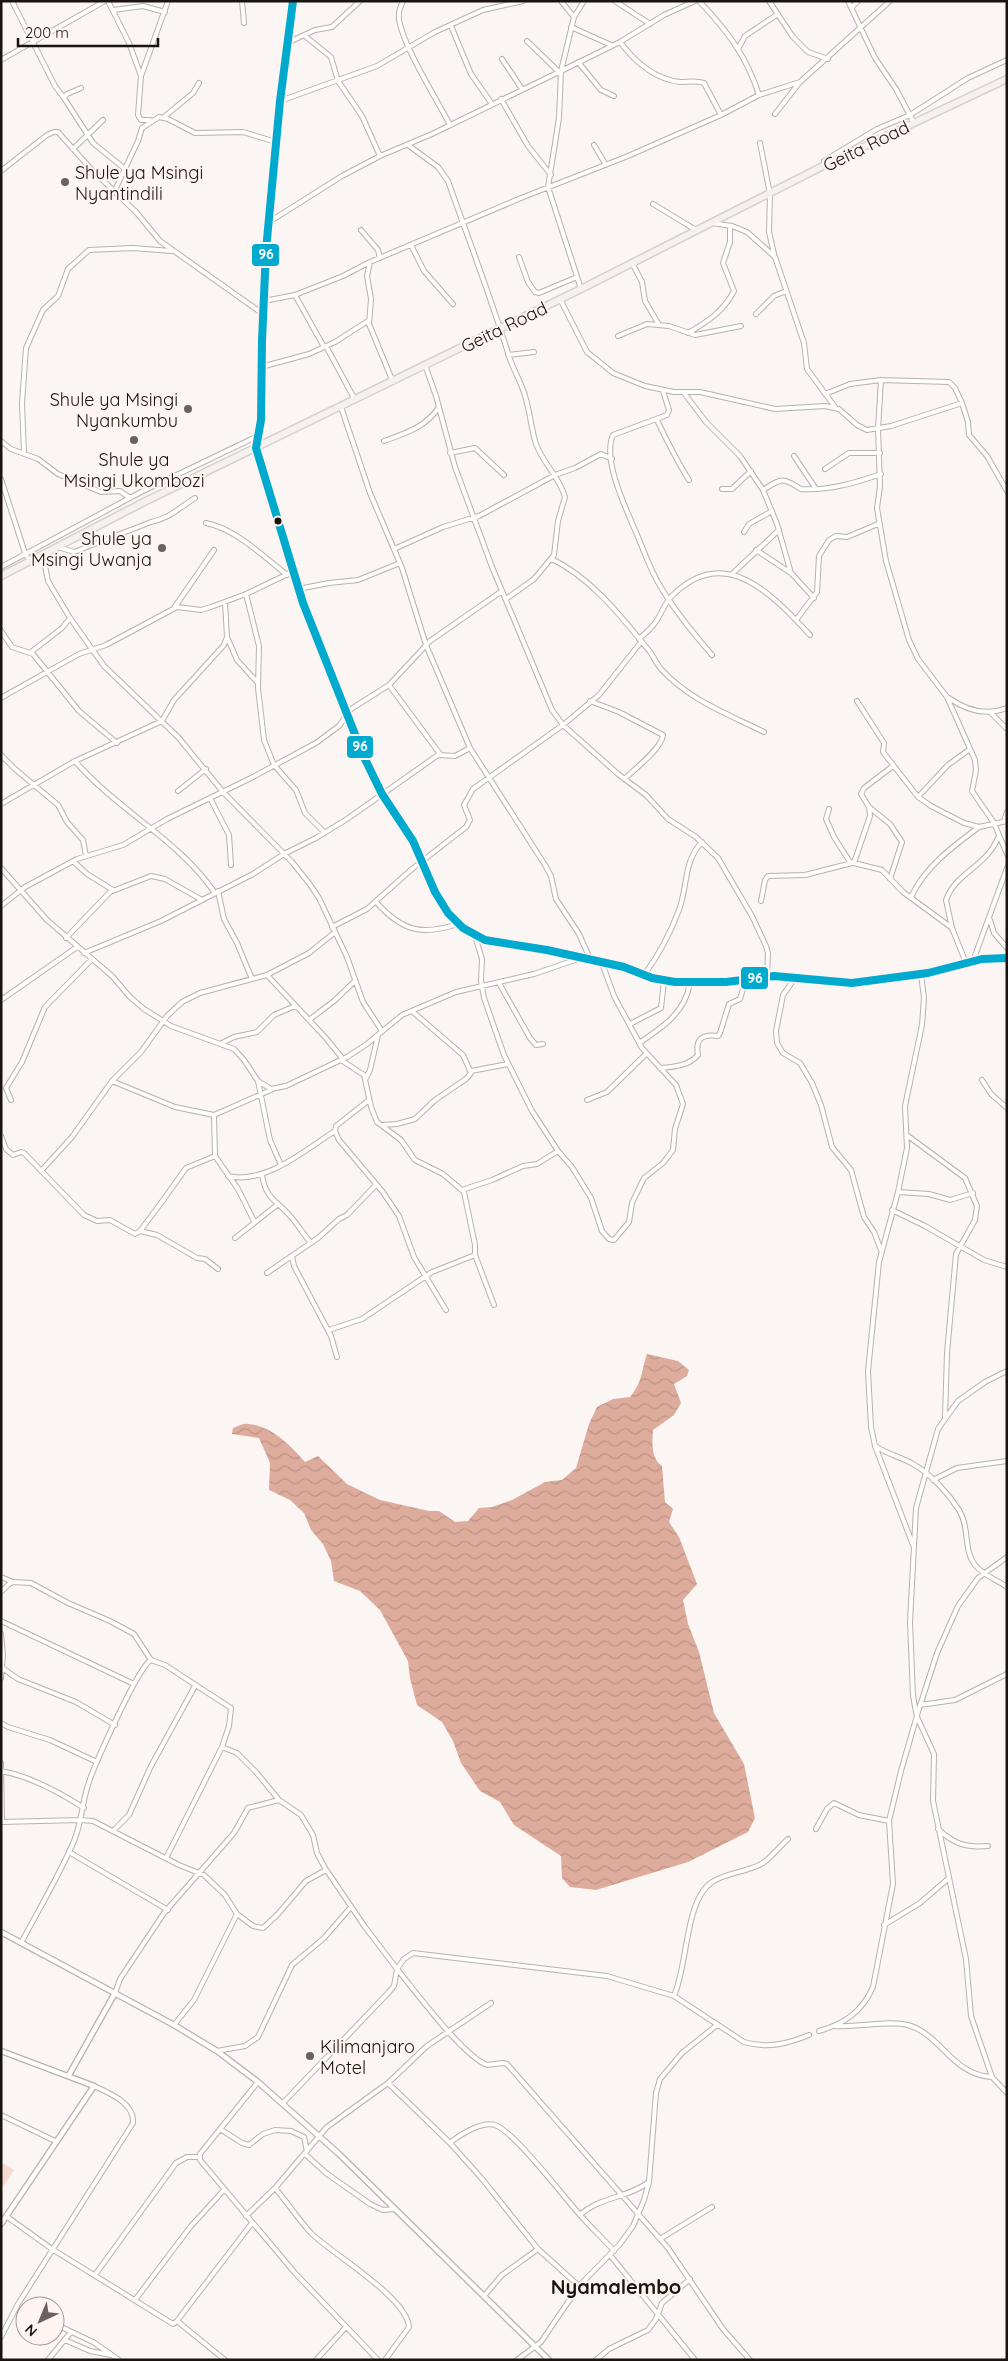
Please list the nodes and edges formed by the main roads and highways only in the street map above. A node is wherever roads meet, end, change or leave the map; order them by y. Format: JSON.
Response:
{"nodes":[{"id":1,"x":293,"y":1,"type":"edge"},
{"id":2,"x":1007,"y":79,"type":"edge"},
{"id":3,"x":256,"y":448,"type":"junction"},
{"id":4,"x":1,"y":576,"type":"edge"}],
"edges":[{"from":1,"to":3,"type":"main road"},
{"from":2,"to":3,"type":"highway","name":"Geita Road"},
{"from":3,"to":4,"type":"highway","name":"Geita Road"}]}
